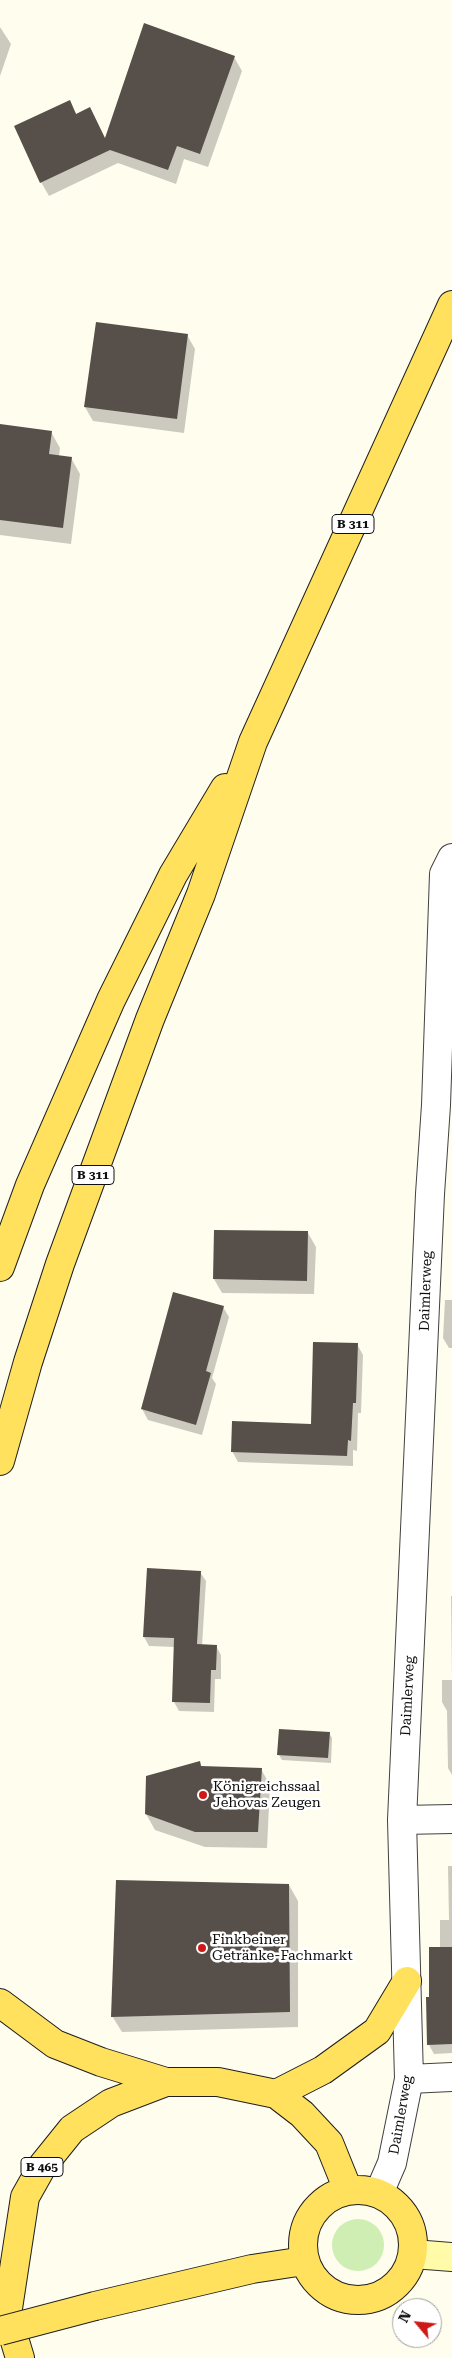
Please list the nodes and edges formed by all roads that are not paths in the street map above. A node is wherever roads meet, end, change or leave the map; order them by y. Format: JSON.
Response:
{"nodes":[{"id":1,"x":452,"y":305,"type":"edge"},
{"id":2,"x":253,"y":742,"type":"junction"},
{"id":3,"x":451,"y":858,"type":"edge"},
{"id":4,"x":0,"y":1267,"type":"edge"},
{"id":5,"x":0,"y":1461,"type":"edge"},
{"id":6,"x":452,"y":1819,"type":"edge"},
{"id":7,"x":402,"y":1820,"type":"junction"},
{"id":8,"x":407,"y":1982,"type":"junction"},
{"id":9,"x":0,"y":2003,"type":"edge"},
{"id":10,"x":452,"y":2077,"type":"edge"},
{"id":11,"x":409,"y":2079,"type":"junction"},
{"id":12,"x":166,"y":2082,"type":"junction"},
{"id":13,"x":276,"y":2094,"type":"junction"},
{"id":14,"x":348,"y":2190,"type":"junction"},
{"id":15,"x":379,"y":2194,"type":"junction"},
{"id":16,"x":413,"y":2254,"type":"junction"},
{"id":17,"x":452,"y":2257,"type":"edge"},
{"id":18,"x":304,"y":2261,"type":"junction"},
{"id":19,"x":0,"y":2284,"type":"edge"},
{"id":20,"x":3,"y":2323,"type":"edge"},
{"id":21,"x":20,"y":2358,"type":"edge"}],
"edges":[{"from":1,"to":2,"type":"main road","number":"B 311"},
{"from":2,"to":4,"type":"main road","number":"B 311"},
{"from":2,"to":5,"type":"main road","number":"B 311"},
{"from":3,"to":7,"type":"street","name":"Daimlerweg"},
{"from":6,"to":7,"type":"street"},
{"from":7,"to":8,"type":"street","name":"Daimlerweg"},
{"from":8,"to":11,"type":"street","name":"Daimlerweg"},
{"from":8,"to":13,"type":"main road"},
{"from":9,"to":12,"type":"main road","number":"B 465"},
{"from":10,"to":11,"type":"street"},
{"from":11,"to":15,"type":"street","name":"Daimlerweg"},
{"from":12,"to":13,"type":"main road","number":"B 465"},
{"from":12,"to":20,"type":"main road","number":"B 465"},
{"from":13,"to":14,"type":"main road","number":"B 465"},
{"from":14,"to":15,"type":"main road"},
{"from":14,"to":18,"type":"main road"},
{"from":15,"to":16,"type":"main road"},
{"from":16,"to":17,"type":"street"},
{"from":16,"to":18,"type":"main road"},
{"from":18,"to":20,"type":"main road","bridge":true},
{"from":19,"to":20,"type":"main road"},
{"from":20,"to":21,"type":"main road"}]}
